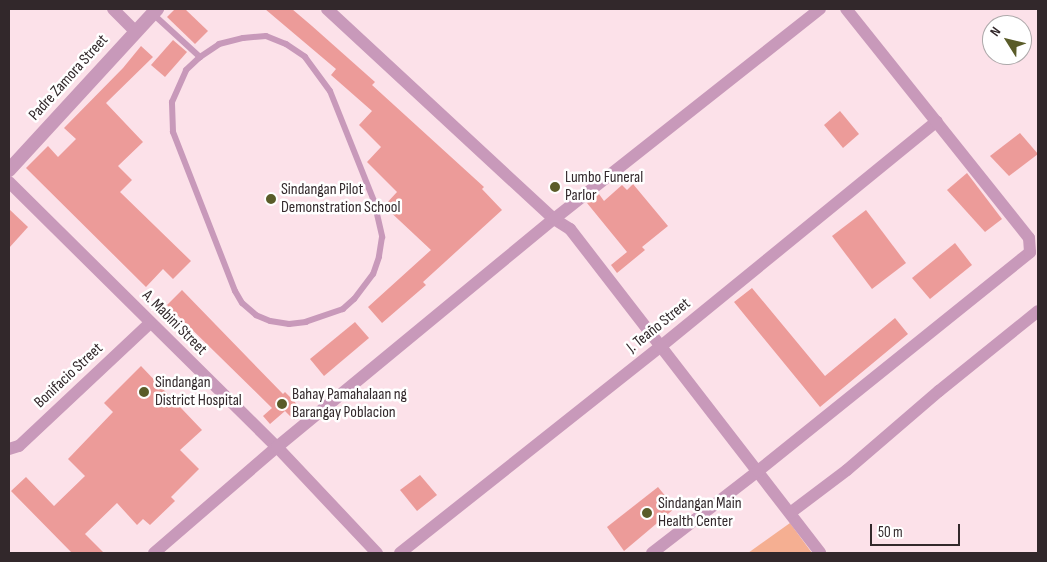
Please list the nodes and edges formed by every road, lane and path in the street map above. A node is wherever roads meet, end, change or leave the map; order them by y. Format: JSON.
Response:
{"nodes":[{"id":1,"x":113,"y":9,"type":"edge"},
{"id":2,"x":327,"y":9,"type":"edge"},
{"id":3,"x":820,"y":9,"type":"edge"},
{"id":4,"x":846,"y":9,"type":"edge"},
{"id":5,"x":154,"y":11,"type":"edge"},
{"id":6,"x":135,"y":31,"type":"junction"},
{"id":7,"x":200,"y":56,"type":"junction"},
{"id":8,"x":936,"y":121,"type":"junction"},
{"id":9,"x":9,"y":170,"type":"edge"},
{"id":10,"x":9,"y":182,"type":"edge"},
{"id":11,"x":554,"y":219,"type":"junction"},
{"id":12,"x":1038,"y":311,"type":"edge"},
{"id":13,"x":150,"y":323,"type":"junction"},
{"id":14,"x":660,"y":347,"type":"junction"},
{"id":15,"x":277,"y":447,"type":"junction"},
{"id":16,"x":9,"y":449,"type":"edge"},
{"id":17,"x":758,"y":472,"type":"junction"},
{"id":18,"x":790,"y":513,"type":"junction"},
{"id":19,"x":154,"y":553,"type":"edge"},
{"id":20,"x":377,"y":553,"type":"edge"},
{"id":21,"x":400,"y":553,"type":"edge"},
{"id":22,"x":652,"y":553,"type":"edge"},
{"id":23,"x":820,"y":553,"type":"edge"}],
"edges":[{"from":1,"to":6,"type":"street"},
{"from":2,"to":11,"type":"street"},
{"from":3,"to":11,"type":"street"},
{"from":4,"to":8,"type":"street"},
{"from":5,"to":6,"type":"street","name":"Padre Zamora Street"},
{"from":5,"to":7,"type":"lane"},
{"from":6,"to":9,"type":"street","name":"Padre Zamora Street"},
{"from":7,"to":7,"type":"lane"},
{"from":8,"to":14,"type":"street","name":"J. Teaño Street"},
{"from":8,"to":17,"type":"street"},
{"from":10,"to":13,"type":"street","name":"A. Mabini Street"},
{"from":11,"to":14,"type":"street"},
{"from":11,"to":15,"type":"street"},
{"from":12,"to":18,"type":"street"},
{"from":13,"to":15,"type":"street","name":"A. Mabini Street"},
{"from":13,"to":16,"type":"street","name":"Bonifacio Street"},
{"from":14,"to":17,"type":"street"},
{"from":14,"to":21,"type":"street","name":"J. Teaño Street"},
{"from":15,"to":19,"type":"street"},
{"from":15,"to":20,"type":"street","name":"A. Mabini Street"},
{"from":17,"to":18,"type":"street"},
{"from":17,"to":22,"type":"street"},
{"from":18,"to":23,"type":"street"}]}
